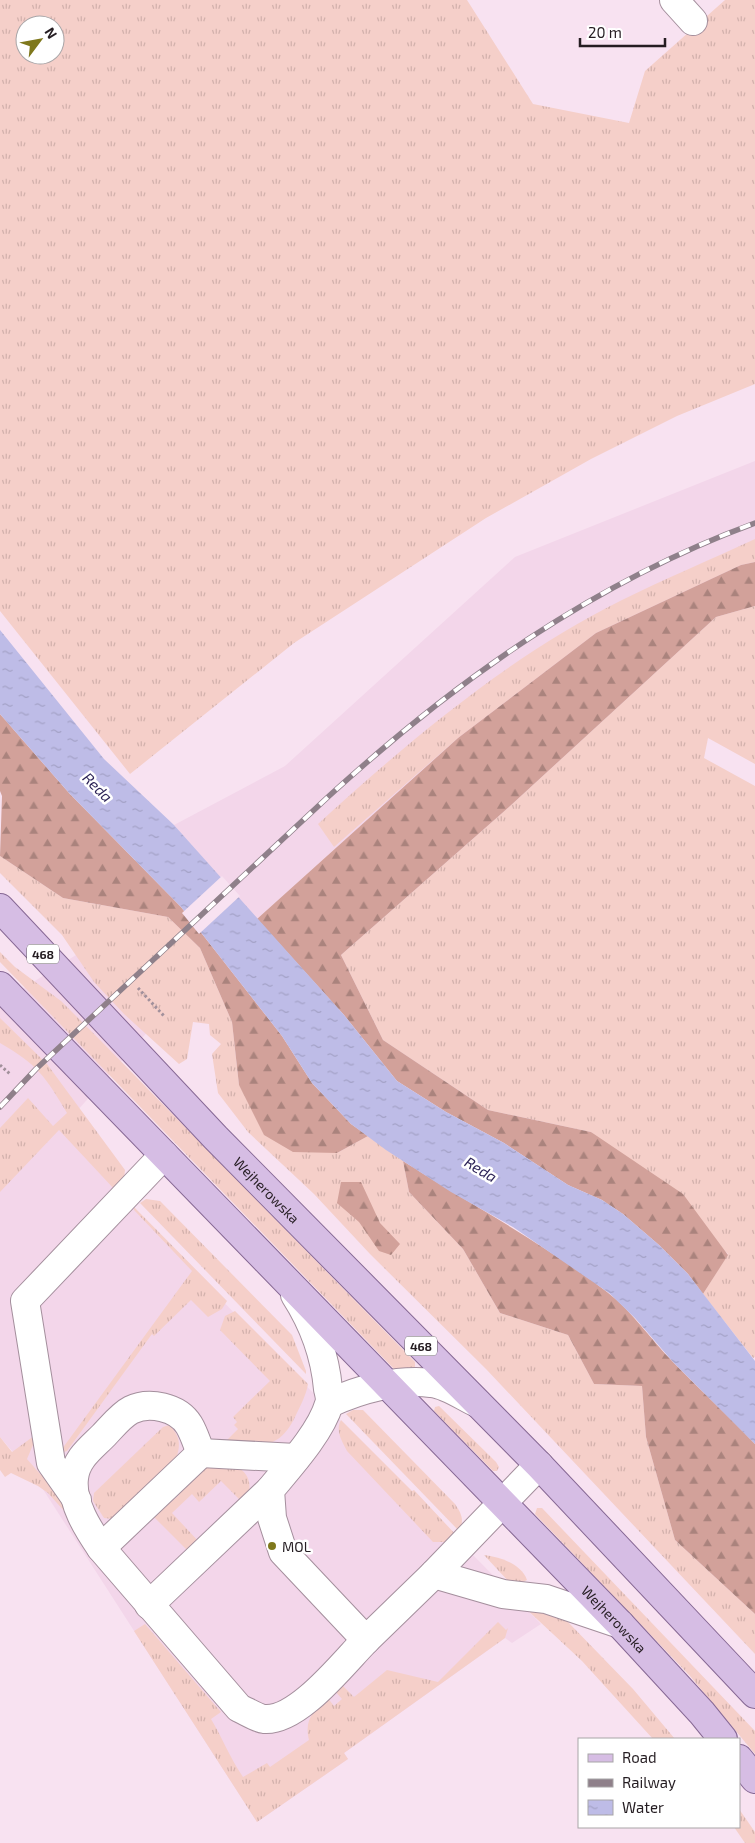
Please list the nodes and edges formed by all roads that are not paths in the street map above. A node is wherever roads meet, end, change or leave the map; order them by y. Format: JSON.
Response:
{"nodes":[{"id":1,"x":674,"y":0,"type":"edge"},
{"id":2,"x":693,"y":21,"type":"dead end"},
{"id":3,"x":0,"y":908,"type":"edge"},
{"id":4,"x":0,"y":986,"type":"edge"},
{"id":5,"x":164,"y":1155,"type":"junction"},
{"id":6,"x":289,"y":1284,"type":"junction"},
{"id":7,"x":387,"y":1385,"type":"junction"},
{"id":8,"x":330,"y":1403,"type":"junction"},
{"id":9,"x":477,"y":1403,"type":"junction"},
{"id":10,"x":201,"y":1453,"type":"junction"},
{"id":11,"x":296,"y":1458,"type":"junction"},
{"id":12,"x":539,"y":1466,"type":"junction"},
{"id":13,"x":270,"y":1490,"type":"junction"},
{"id":14,"x":76,"y":1500,"type":"junction"},
{"id":15,"x":503,"y":1503,"type":"junction"},
{"id":16,"x":101,"y":1548,"type":"junction"},
{"id":17,"x":434,"y":1574,"type":"junction"},
{"id":18,"x":149,"y":1605,"type":"junction"},
{"id":19,"x":620,"y":1624,"type":"junction"},
{"id":20,"x":366,"y":1640,"type":"junction"},
{"id":21,"x":755,"y":1694,"type":"edge"},
{"id":22,"x":722,"y":1738,"type":"edge"},
{"id":23,"x":740,"y":1760,"type":"edge"},
{"id":24,"x":755,"y":1779,"type":"edge"}],
"edges":[{"from":1,"to":2,"type":"lane"},
{"from":3,"to":9,"type":"main road","name":"Wejherowska","number":"468"},
{"from":4,"to":5,"type":"main road","name":"Wejherowska"},
{"from":5,"to":6,"type":"main road","name":"Wejherowska"},
{"from":5,"to":14,"type":"lane"},
{"from":6,"to":7,"type":"main road","name":"Wejherowska"},
{"from":6,"to":8,"type":"lane"},
{"from":7,"to":8,"type":"lane"},
{"from":7,"to":9,"type":"lane"},
{"from":7,"to":15,"type":"main road","name":"Wejherowska"},
{"from":8,"to":11,"type":"lane"},
{"from":9,"to":12,"type":"main road","name":"Wejherowska","number":"468"},
{"from":10,"to":11,"type":"lane"},
{"from":10,"to":14,"type":"lane"},
{"from":10,"to":16,"type":"lane"},
{"from":11,"to":13,"type":"lane"},
{"from":12,"to":15,"type":"lane"},
{"from":12,"to":21,"type":"main road","name":"Wejherowska","number":"468"},
{"from":13,"to":18,"type":"lane"},
{"from":13,"to":20,"type":"lane"},
{"from":14,"to":16,"type":"lane"},
{"from":15,"to":17,"type":"lane"},
{"from":15,"to":19,"type":"main road","name":"Wejherowska"},
{"from":16,"to":18,"type":"lane"},
{"from":17,"to":19,"type":"lane"},
{"from":17,"to":20,"type":"lane"},
{"from":18,"to":20,"type":"lane"},
{"from":19,"to":22,"type":"main road","name":"Wejherowska"},
{"from":23,"to":24,"type":"main road"}]}
